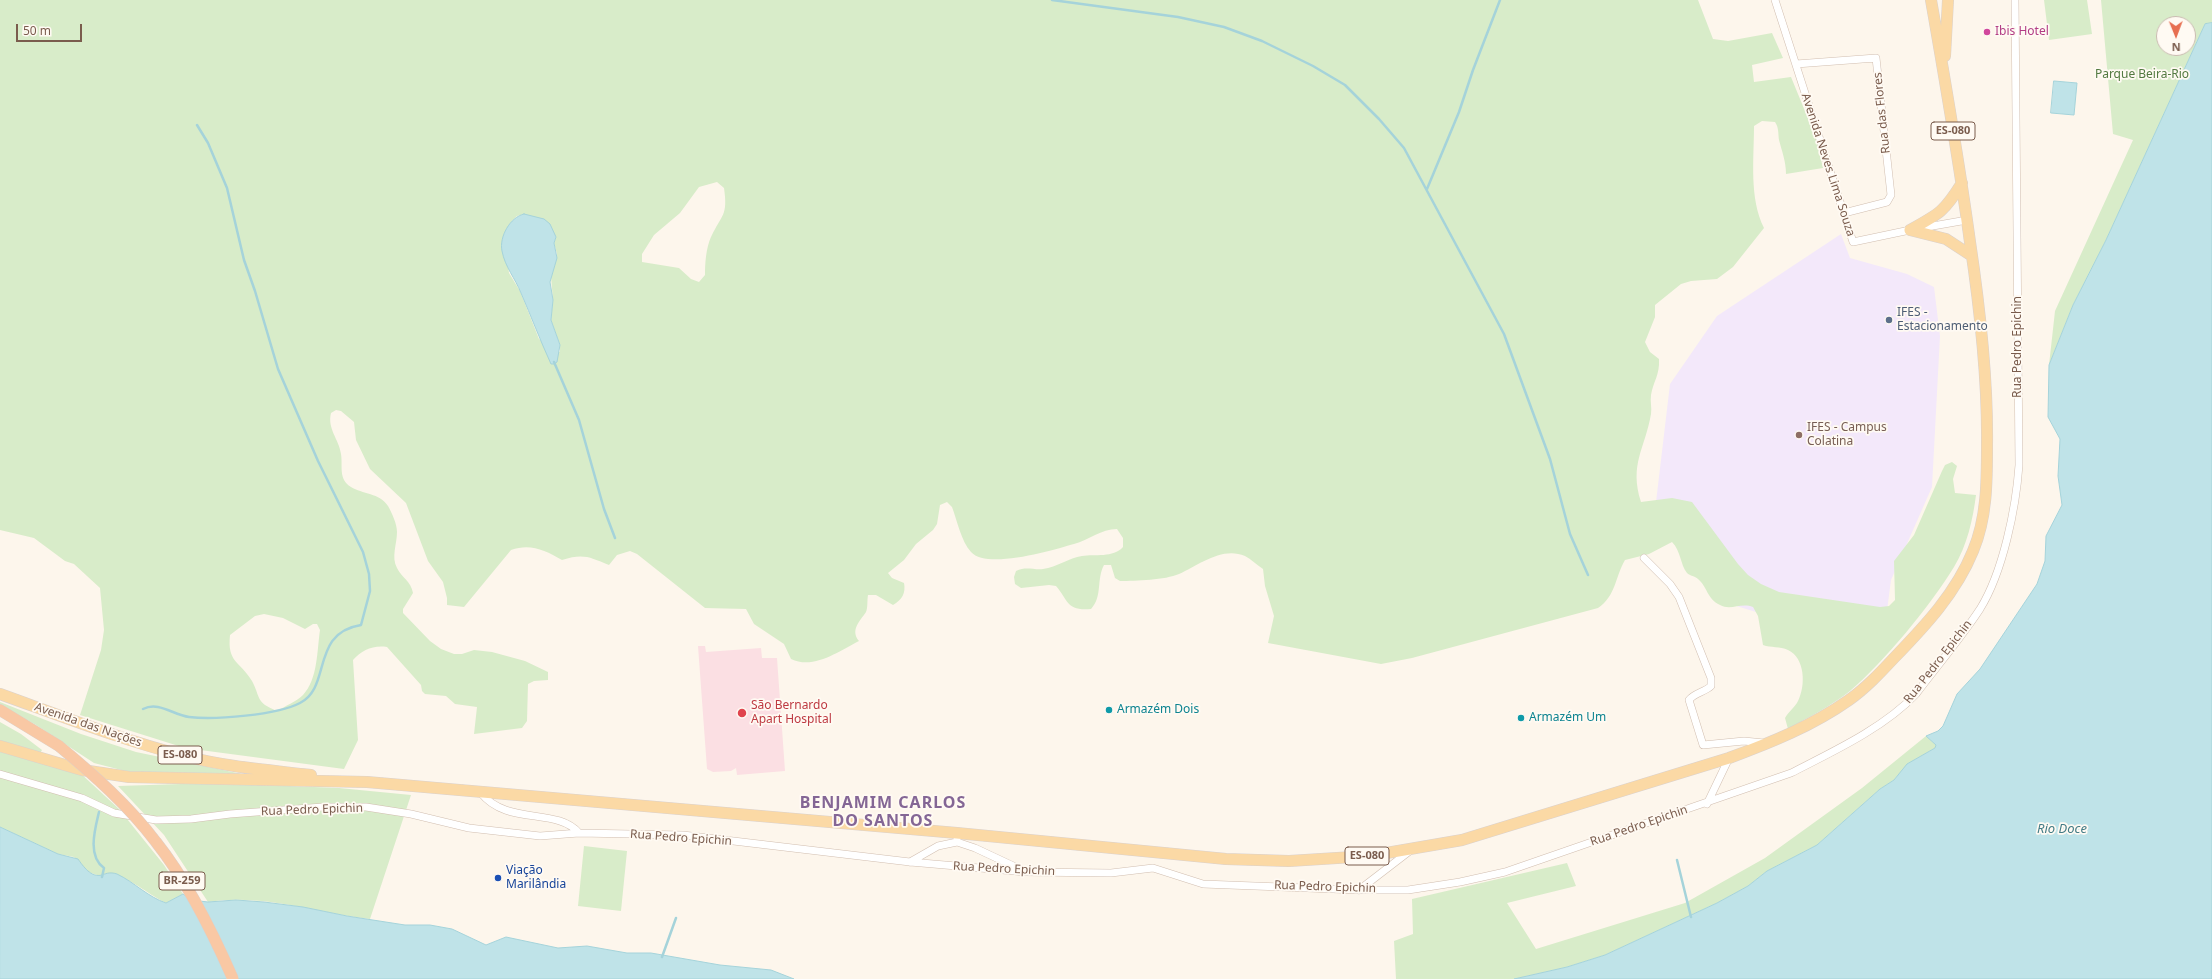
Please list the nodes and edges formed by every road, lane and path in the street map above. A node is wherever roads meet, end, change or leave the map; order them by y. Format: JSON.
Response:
{"nodes":[{"id":1,"x":1775,"y":0,"type":"edge"},
{"id":2,"x":1931,"y":0,"type":"edge"},
{"id":3,"x":1948,"y":0,"type":"edge"},
{"id":4,"x":2011,"y":0,"type":"edge"},
{"id":5,"x":2015,"y":0,"type":"edge"},
{"id":6,"x":2014,"y":15,"type":"junction"},
{"id":7,"x":1796,"y":64,"type":"junction"},
{"id":8,"x":1944,"y":78,"type":"junction"},
{"id":9,"x":1962,"y":183,"type":"junction"},
{"id":10,"x":1844,"y":213,"type":"junction"},
{"id":11,"x":1967,"y":220,"type":"junction"},
{"id":12,"x":1910,"y":230,"type":"junction"},
{"id":13,"x":1972,"y":256,"type":"junction"},
{"id":14,"x":1644,"y":558,"type":"dead end"},
{"id":15,"x":0,"y":694,"type":"edge"},
{"id":16,"x":0,"y":710,"type":"edge"},
{"id":17,"x":1767,"y":744,"type":"junction"},
{"id":18,"x":0,"y":746,"type":"edge"},
{"id":19,"x":1729,"y":758,"type":"junction"},
{"id":20,"x":0,"y":774,"type":"edge"},
{"id":21,"x":367,"y":782,"type":"junction"},
{"id":22,"x":482,"y":793,"type":"junction"},
{"id":23,"x":1707,"y":804,"type":"junction"},
{"id":24,"x":579,"y":833,"type":"junction"},
{"id":25,"x":957,"y":837,"type":"junction"},
{"id":26,"x":1411,"y":850,"type":"junction"},
{"id":27,"x":910,"y":862,"type":"junction"},
{"id":28,"x":1026,"y":872,"type":"junction"},
{"id":29,"x":1359,"y":890,"type":"junction"},
{"id":30,"x":233,"y":979,"type":"edge"}],
"edges":[{"from":1,"to":7,"type":"street","name":"Avenida Neves Lima Souza"},
{"from":2,"to":8,"type":"main road","number":"ES-080"},
{"from":3,"to":8,"type":"main road","number":"ES-080"},
{"from":4,"to":6,"type":"street","name":"Rua Pedro Epichin"},
{"from":5,"to":6,"type":"street","name":"Rua Pedro Epichin"},
{"from":6,"to":23,"type":"street","name":"Rua Pedro Epichin"},
{"from":7,"to":10,"type":"street","name":"Avenida Neves Lima Souza"},
{"from":7,"to":10,"type":"street","name":"Rua das Flores"},
{"from":8,"to":9,"type":"main road","number":"ES-080"},
{"from":9,"to":11,"type":"main road","number":"ES-080"},
{"from":9,"to":12,"type":"main road"},
{"from":10,"to":12,"type":"street","name":"Avenida Neves Lima Souza"},
{"from":11,"to":12,"type":"street","name":"Avenida Neves Lima Souza"},
{"from":11,"to":13,"type":"main road","number":"ES-080"},
{"from":12,"to":13,"type":"main road"},
{"from":13,"to":17,"type":"main road","number":"ES-080"},
{"from":14,"to":17,"type":"street"},
{"from":15,"to":21,"type":"main road","name":"Avenida das Nações","number":"ES-080"},
{"from":16,"to":30,"type":"highway","number":"BR-259","bridge":true},
{"from":17,"to":19,"type":"main road","number":"ES-080"},
{"from":18,"to":21,"type":"main road","number":"ES-080"},
{"from":19,"to":23,"type":"street"},
{"from":19,"to":26,"type":"main road","number":"ES-080"},
{"from":20,"to":24,"type":"street","name":"Rua Pedro Epichin"},
{"from":21,"to":22,"type":"main road","number":"ES-080"},
{"from":22,"to":24,"type":"street"},
{"from":22,"to":25,"type":"main road","number":"ES-080"},
{"from":23,"to":29,"type":"street","name":"Rua Pedro Epichin"},
{"from":24,"to":27,"type":"street","name":"Rua Pedro Epichin"},
{"from":25,"to":26,"type":"main road","number":"ES-080"},
{"from":25,"to":27,"type":"street"},
{"from":25,"to":28,"type":"street"},
{"from":26,"to":29,"type":"street"},
{"from":27,"to":28,"type":"street","name":"Rua Pedro Epichin"},
{"from":28,"to":29,"type":"street","name":"Rua Pedro Epichin"}]}
